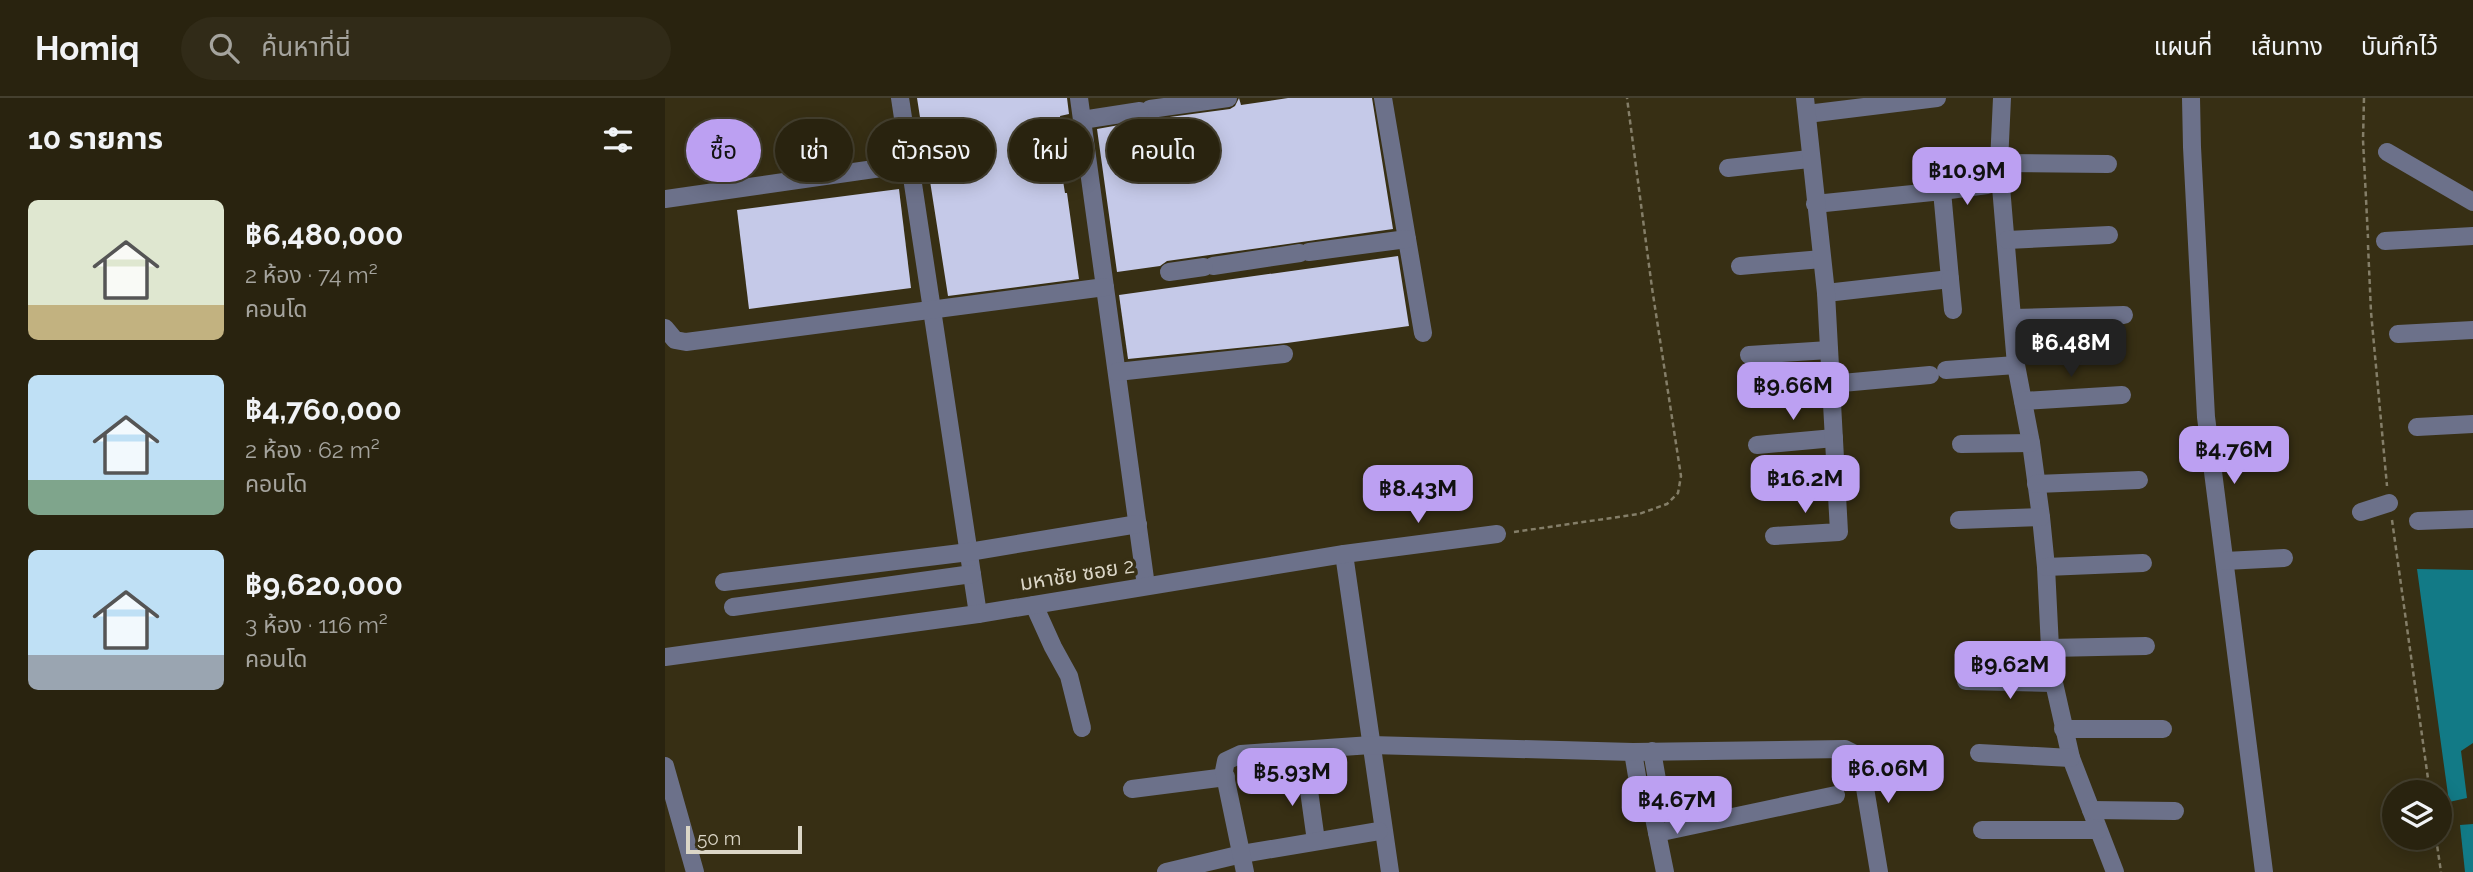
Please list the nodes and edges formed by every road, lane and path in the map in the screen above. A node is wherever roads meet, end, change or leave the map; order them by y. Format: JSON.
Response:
{"nodes":[{"id":1,"x":900,"y":98,"type":"edge"},
{"id":2,"x":1079,"y":98,"type":"edge"},
{"id":3,"x":1228,"y":98,"type":"edge"},
{"id":4,"x":1383,"y":98,"type":"edge"},
{"id":5,"x":1627,"y":98,"type":"edge"},
{"id":6,"x":1937,"y":98,"type":"edge"},
{"id":7,"x":2002,"y":98,"type":"edge"},
{"id":8,"x":2191,"y":98,"type":"edge"},
{"id":9,"x":2364,"y":98,"type":"edge"},
{"id":10,"x":1806,"y":106,"type":"edge"},
{"id":11,"x":903,"y":119,"type":"edge"},
{"id":12,"x":1082,"y":119,"type":"edge"},
{"id":13,"x":1088,"y":119,"type":"edge"},
{"id":14,"x":2387,"y":152,"type":"dead end"},
{"id":15,"x":1809,"y":159,"type":"junction"},
{"id":16,"x":1999,"y":163,"type":"junction"},
{"id":17,"x":2108,"y":164,"type":"dead end"},
{"id":18,"x":1728,"y":168,"type":"dead end"},
{"id":19,"x":867,"y":170,"type":"edge"},
{"id":20,"x":912,"y":182,"type":"edge"},
{"id":21,"x":1091,"y":182,"type":"edge"},
{"id":22,"x":1987,"y":185,"type":"dead end"},
{"id":23,"x":1942,"y":191,"type":"junction"},
{"id":24,"x":665,"y":199,"type":"edge"},
{"id":25,"x":2473,"y":202,"type":"edge"},
{"id":26,"x":1815,"y":204,"type":"junction"},
{"id":27,"x":2109,"y":235,"type":"dead end"},
{"id":28,"x":2473,"y":236,"type":"edge"},
{"id":29,"x":1407,"y":239,"type":"junction"},
{"id":30,"x":2007,"y":240,"type":"junction"},
{"id":31,"x":2385,"y":241,"type":"dead end"},
{"id":32,"x":1822,"y":259,"type":"junction"},
{"id":33,"x":1741,"y":266,"type":"dead end"},
{"id":34,"x":1169,"y":272,"type":"dead end"},
{"id":35,"x":1950,"y":279,"type":"junction"},
{"id":36,"x":1105,"y":287,"type":"junction"},
{"id":37,"x":1825,"y":293,"type":"junction"},
{"id":38,"x":931,"y":310,"type":"junction"},
{"id":39,"x":1953,"y":310,"type":"dead end"},
{"id":40,"x":2124,"y":315,"type":"dead end"},
{"id":41,"x":2013,"y":318,"type":"junction"},
{"id":42,"x":665,"y":328,"type":"edge"},
{"id":43,"x":2473,"y":330,"type":"edge"},
{"id":44,"x":1423,"y":332,"type":"dead end"},
{"id":45,"x":2398,"y":334,"type":"dead end"},
{"id":46,"x":1829,"y":350,"type":"junction"},
{"id":47,"x":1284,"y":354,"type":"dead end"},
{"id":48,"x":1748,"y":355,"type":"dead end"},
{"id":49,"x":2016,"y":365,"type":"junction"},
{"id":50,"x":1117,"y":372,"type":"junction"},
{"id":51,"x":1831,"y":384,"type":"junction"},
{"id":52,"x":2122,"y":395,"type":"dead end"},
{"id":53,"x":2023,"y":401,"type":"junction"},
{"id":54,"x":2473,"y":424,"type":"edge"},
{"id":55,"x":2417,"y":427,"type":"dead end"},
{"id":56,"x":1834,"y":438,"type":"junction"},
{"id":57,"x":2031,"y":443,"type":"junction"},
{"id":58,"x":1961,"y":444,"type":"dead end"},
{"id":59,"x":1757,"y":445,"type":"dead end"},
{"id":60,"x":2139,"y":480,"type":"dead end"},
{"id":61,"x":2036,"y":484,"type":"junction"},
{"id":62,"x":2389,"y":503,"type":"junction"},
{"id":63,"x":2361,"y":512,"type":"dead end"},
{"id":64,"x":2041,"y":517,"type":"junction"},
{"id":65,"x":2473,"y":519,"type":"edge"},
{"id":66,"x":1959,"y":520,"type":"dead end"},
{"id":67,"x":2418,"y":521,"type":"dead end"},
{"id":68,"x":1138,"y":524,"type":"junction"},
{"id":69,"x":1497,"y":534,"type":"joint"},
{"id":70,"x":1773,"y":536,"type":"dead end"},
{"id":71,"x":969,"y":552,"type":"junction"},
{"id":72,"x":1344,"y":554,"type":"junction"},
{"id":73,"x":2284,"y":558,"type":"dead end"},
{"id":74,"x":2225,"y":561,"type":"junction"},
{"id":75,"x":2143,"y":563,"type":"dead end"},
{"id":76,"x":2046,"y":567,"type":"junction"},
{"id":77,"x":972,"y":574,"type":"junction"},
{"id":78,"x":724,"y":582,"type":"dead end"},
{"id":79,"x":1146,"y":586,"type":"junction"},
{"id":80,"x":1034,"y":605,"type":"junction"},
{"id":81,"x":733,"y":607,"type":"dead end"},
{"id":82,"x":978,"y":614,"type":"junction"},
{"id":83,"x":2146,"y":646,"type":"dead end"},
{"id":84,"x":2050,"y":648,"type":"junction"},
{"id":85,"x":665,"y":657,"type":"edge"},
{"id":86,"x":1966,"y":681,"type":"dead end"},
{"id":87,"x":2054,"y":683,"type":"junction"},
{"id":88,"x":1082,"y":728,"type":"dead end"},
{"id":89,"x":2063,"y":729,"type":"junction"},
{"id":90,"x":2163,"y":729,"type":"dead end"},
{"id":91,"x":1371,"y":745,"type":"junction"},
{"id":92,"x":1652,"y":751,"type":"junction"},
{"id":93,"x":1633,"y":752,"type":"junction"},
{"id":94,"x":1979,"y":753,"type":"dead end"},
{"id":95,"x":2071,"y":758,"type":"junction"},
{"id":96,"x":665,"y":766,"type":"edge"},
{"id":97,"x":1306,"y":769,"type":"dead end"},
{"id":98,"x":1226,"y":777,"type":"junction"},
{"id":99,"x":2428,"y":780,"type":"edge"},
{"id":100,"x":668,"y":785,"type":"edge"},
{"id":101,"x":1132,"y":789,"type":"dead end"},
{"id":102,"x":1836,"y":794,"type":"dead end"},
{"id":103,"x":1652,"y":808,"type":"junction"},
{"id":104,"x":2091,"y":810,"type":"junction"},
{"id":105,"x":2175,"y":811,"type":"dead end"},
{"id":106,"x":1982,"y":830,"type":"dead end"},
{"id":107,"x":2098,"y":830,"type":"junction"},
{"id":108,"x":1379,"y":831,"type":"dead end"},
{"id":109,"x":1657,"y":833,"type":"junction"},
{"id":110,"x":1317,"y":841,"type":"junction"},
{"id":111,"x":2438,"y":850,"type":"edge"},
{"id":112,"x":1244,"y":863,"type":"edge"},
{"id":113,"x":695,"y":872,"type":"edge"},
{"id":114,"x":1166,"y":872,"type":"edge"},
{"id":115,"x":1389,"y":872,"type":"edge"},
{"id":116,"x":1665,"y":872,"type":"edge"},
{"id":117,"x":1878,"y":872,"type":"edge"},
{"id":118,"x":2115,"y":872,"type":"edge"},
{"id":119,"x":2264,"y":872,"type":"edge"},
{"id":120,"x":2441,"y":872,"type":"edge"}],
"edges":[{"from":1,"to":11,"type":"street"},
{"from":2,"to":12,"type":"street"},
{"from":3,"to":13,"type":"street"},
{"from":4,"to":29,"type":"street"},
{"from":5,"to":69,"type":"path"},
{"from":6,"to":10,"type":"street"},
{"from":7,"to":16,"type":"street"},
{"from":8,"to":74,"type":"street"},
{"from":9,"to":62,"type":"path"},
{"from":10,"to":15,"type":"street"},
{"from":14,"to":25,"type":"street"},
{"from":15,"to":18,"type":"street"},
{"from":15,"to":26,"type":"street"},
{"from":16,"to":17,"type":"street"},
{"from":16,"to":30,"type":"street"},
{"from":19,"to":24,"type":"street"},
{"from":20,"to":38,"type":"street"},
{"from":21,"to":36,"type":"street"},
{"from":22,"to":23,"type":"street"},
{"from":23,"to":26,"type":"street"},
{"from":23,"to":35,"type":"street"},
{"from":26,"to":32,"type":"street"},
{"from":27,"to":30,"type":"street"},
{"from":28,"to":31,"type":"street"},
{"from":29,"to":34,"type":"street"},
{"from":29,"to":44,"type":"street"},
{"from":30,"to":41,"type":"street"},
{"from":32,"to":33,"type":"street"},
{"from":32,"to":37,"type":"street"},
{"from":35,"to":37,"type":"street"},
{"from":35,"to":39,"type":"street"},
{"from":36,"to":38,"type":"street"},
{"from":36,"to":50,"type":"street"},
{"from":37,"to":46,"type":"street"},
{"from":38,"to":42,"type":"street"},
{"from":38,"to":71,"type":"street"},
{"from":40,"to":41,"type":"street"},
{"from":41,"to":49,"type":"street"},
{"from":43,"to":45,"type":"street"},
{"from":46,"to":48,"type":"street"},
{"from":46,"to":51,"type":"street"},
{"from":47,"to":50,"type":"street"},
{"from":49,"to":51,"type":"street"},
{"from":49,"to":53,"type":"street"},
{"from":50,"to":68,"type":"street"},
{"from":51,"to":56,"type":"street"},
{"from":52,"to":53,"type":"street"},
{"from":53,"to":57,"type":"street"},
{"from":54,"to":55,"type":"street"},
{"from":56,"to":59,"type":"street"},
{"from":56,"to":70,"type":"street"},
{"from":57,"to":58,"type":"street"},
{"from":57,"to":61,"type":"street"},
{"from":60,"to":61,"type":"street"},
{"from":61,"to":64,"type":"street"},
{"from":62,"to":63,"type":"street"},
{"from":62,"to":99,"type":"path"},
{"from":64,"to":66,"type":"street"},
{"from":64,"to":76,"type":"street"},
{"from":65,"to":67,"type":"street"},
{"from":68,"to":71,"type":"street"},
{"from":68,"to":79,"type":"street"},
{"from":69,"to":72,"type":"street","name":"มหาชัย ซอย 2"},
{"from":71,"to":77,"type":"street"},
{"from":71,"to":78,"type":"street"},
{"from":72,"to":79,"type":"street","name":"มหาชัย ซอย 2"},
{"from":72,"to":91,"type":"street"},
{"from":73,"to":74,"type":"street"},
{"from":74,"to":119,"type":"street"},
{"from":75,"to":76,"type":"street"},
{"from":76,"to":84,"type":"street"},
{"from":77,"to":81,"type":"street"},
{"from":77,"to":82,"type":"street"},
{"from":79,"to":80,"type":"street","name":"มหาชัย ซอย 2"},
{"from":80,"to":82,"type":"street","name":"มหาชัย ซอย 2"},
{"from":80,"to":88,"type":"street"},
{"from":82,"to":85,"type":"street","name":"มหาชัย ซอย 2"},
{"from":83,"to":84,"type":"street"},
{"from":84,"to":87,"type":"street"},
{"from":86,"to":87,"type":"street"},
{"from":87,"to":89,"type":"street"},
{"from":89,"to":90,"type":"street"},
{"from":89,"to":95,"type":"street"},
{"from":91,"to":93,"type":"street"},
{"from":91,"to":98,"type":"street"},
{"from":91,"to":115,"type":"street"},
{"from":92,"to":93,"type":"street"},
{"from":92,"to":103,"type":"street"},
{"from":92,"to":117,"type":"street"},
{"from":93,"to":103,"type":"street"},
{"from":94,"to":95,"type":"street"},
{"from":95,"to":104,"type":"street"},
{"from":96,"to":100,"type":"street"},
{"from":97,"to":110,"type":"street"},
{"from":98,"to":101,"type":"street"},
{"from":98,"to":112,"type":"street"},
{"from":100,"to":113,"type":"street"},
{"from":102,"to":109,"type":"street"},
{"from":103,"to":109,"type":"street"},
{"from":104,"to":105,"type":"street"},
{"from":104,"to":107,"type":"street"},
{"from":106,"to":107,"type":"street"},
{"from":107,"to":118,"type":"street"},
{"from":108,"to":110,"type":"street"},
{"from":109,"to":116,"type":"street"},
{"from":110,"to":112,"type":"street"},
{"from":111,"to":120,"type":"path"},
{"from":112,"to":114,"type":"street"}]}
